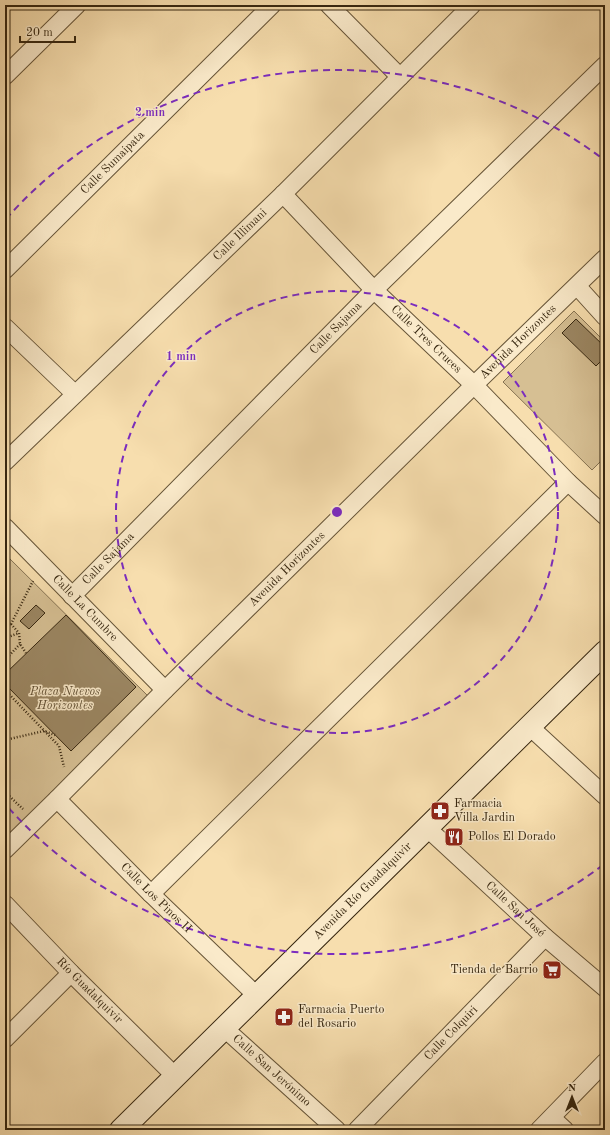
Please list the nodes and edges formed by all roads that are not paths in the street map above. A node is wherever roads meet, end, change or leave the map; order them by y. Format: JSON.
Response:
{"nodes":[{"id":1,"x":77,"y":5,"type":"edge"},
{"id":2,"x":272,"y":5,"type":"edge"},
{"id":3,"x":329,"y":5,"type":"edge"},
{"id":4,"x":472,"y":5,"type":"edge"},
{"id":5,"x":605,"y":65,"type":"edge"},
{"id":6,"x":5,"y":76,"type":"edge"},
{"id":7,"x":400,"y":77,"type":"junction"},
{"id":8,"x":283,"y":194,"type":"junction"},
{"id":9,"x":605,"y":258,"type":"edge"},
{"id":10,"x":5,"y":270,"type":"edge"},
{"id":11,"x":577,"y":286,"type":"junction"},
{"id":12,"x":374,"y":290,"type":"junction"},
{"id":13,"x":605,"y":317,"type":"edge"},
{"id":14,"x":5,"y":327,"type":"edge"},
{"id":15,"x":474,"y":385,"type":"junction"},
{"id":16,"x":75,"y":394,"type":"junction"},
{"id":17,"x":5,"y":462,"type":"edge"},
{"id":18,"x":568,"y":482,"type":"junction"},
{"id":19,"x":605,"y":516,"type":"edge"},
{"id":20,"x":5,"y":527,"type":"edge"},
{"id":21,"x":72,"y":596,"type":"junction"},
{"id":22,"x":605,"y":652,"type":"edge"},
{"id":23,"x":164,"y":690,"type":"junction"},
{"id":24,"x":530,"y":726,"type":"junction"},
{"id":25,"x":605,"y":796,"type":"edge"},
{"id":26,"x":57,"y":799,"type":"junction"},
{"id":27,"x":427,"y":828,"type":"junction"},
{"id":28,"x":5,"y":850,"type":"edge"},
{"id":29,"x":151,"y":894,"type":"junction"},
{"id":30,"x":5,"y":904,"type":"edge"},
{"id":31,"x":545,"y":937,"type":"junction"},
{"id":32,"x":71,"y":973,"type":"junction"},
{"id":33,"x":605,"y":988,"type":"edge"},
{"id":34,"x":257,"y":996,"type":"junction"},
{"id":35,"x":224,"y":1028,"type":"junction"},
{"id":36,"x":5,"y":1039,"type":"edge"},
{"id":37,"x":605,"y":1062,"type":"edge"},
{"id":38,"x":175,"y":1076,"type":"junction"},
{"id":39,"x":552,"y":1118,"type":"junction"},
{"id":40,"x":121,"y":1130,"type":"edge"},
{"id":41,"x":337,"y":1130,"type":"edge"},
{"id":42,"x":357,"y":1130,"type":"edge"},
{"id":43,"x":539,"y":1130,"type":"edge"},
{"id":44,"x":565,"y":1130,"type":"edge"}],
"edges":[{"from":1,"to":6,"type":"street"},
{"from":2,"to":10,"type":"street","name":"Calle Sumaipata"},
{"from":3,"to":7,"type":"street"},
{"from":4,"to":7,"type":"street","name":"Calle Illimani"},
{"from":5,"to":12,"type":"street","name":"Calle Sajama"},
{"from":7,"to":8,"type":"street","name":"Calle Illimani"},
{"from":8,"to":12,"type":"street","name":"Calle Tres Cruces"},
{"from":8,"to":16,"type":"street","name":"Calle Illimani"},
{"from":9,"to":11,"type":"street","name":"Avenida Horizontes"},
{"from":11,"to":13,"type":"street"},
{"from":11,"to":15,"type":"street","name":"Avenida Horizontes"},
{"from":12,"to":15,"type":"street","name":"Calle Tres Cruces"},
{"from":12,"to":21,"type":"street","name":"Calle Sajama"},
{"from":14,"to":16,"type":"street"},
{"from":15,"to":18,"type":"street","name":"Calle Tres Cruces"},
{"from":15,"to":23,"type":"street","name":"Avenida Horizontes"},
{"from":16,"to":17,"type":"street","name":"Calle Illimani"},
{"from":18,"to":19,"type":"street","name":"Calle Tres Cruces"},
{"from":18,"to":29,"type":"street"},
{"from":20,"to":21,"type":"street","name":"Calle La Cumbre"},
{"from":21,"to":23,"type":"street","name":"Calle La Cumbre"},
{"from":22,"to":24,"type":"street","name":"Avenida Río Guadalquivir"},
{"from":23,"to":26,"type":"street","name":"Avenida Horizontes"},
{"from":24,"to":25,"type":"street"},
{"from":24,"to":27,"type":"street","name":"Avenida Río Guadalquivir"},
{"from":26,"to":28,"type":"street","name":"Avenida Horizontes"},
{"from":26,"to":29,"type":"street","name":"Calle Los Pinos II"},
{"from":27,"to":31,"type":"street","name":"Calle San José"},
{"from":27,"to":34,"type":"street","name":"Avenida Río Guadalquivir"},
{"from":29,"to":34,"type":"street","name":"Calle Los Pinos II"},
{"from":30,"to":32,"type":"street","name":"Río Guadalquivir"},
{"from":31,"to":33,"type":"street","name":"Calle San José"},
{"from":31,"to":42,"type":"street","name":"Calle Colquiri"},
{"from":32,"to":36,"type":"street"},
{"from":32,"to":38,"type":"street","name":"Río Guadalquivir"},
{"from":34,"to":35,"type":"street","name":"Avenida Río Guadalquivir"},
{"from":35,"to":38,"type":"street","name":"Avenida Río Guadalquivir"},
{"from":35,"to":41,"type":"street","name":"Calle San Jerónimo"},
{"from":37,"to":39,"type":"street"},
{"from":38,"to":40,"type":"street","name":"Avenida Río Guadalquivir"},
{"from":39,"to":43,"type":"street"},
{"from":39,"to":44,"type":"street"}]}
